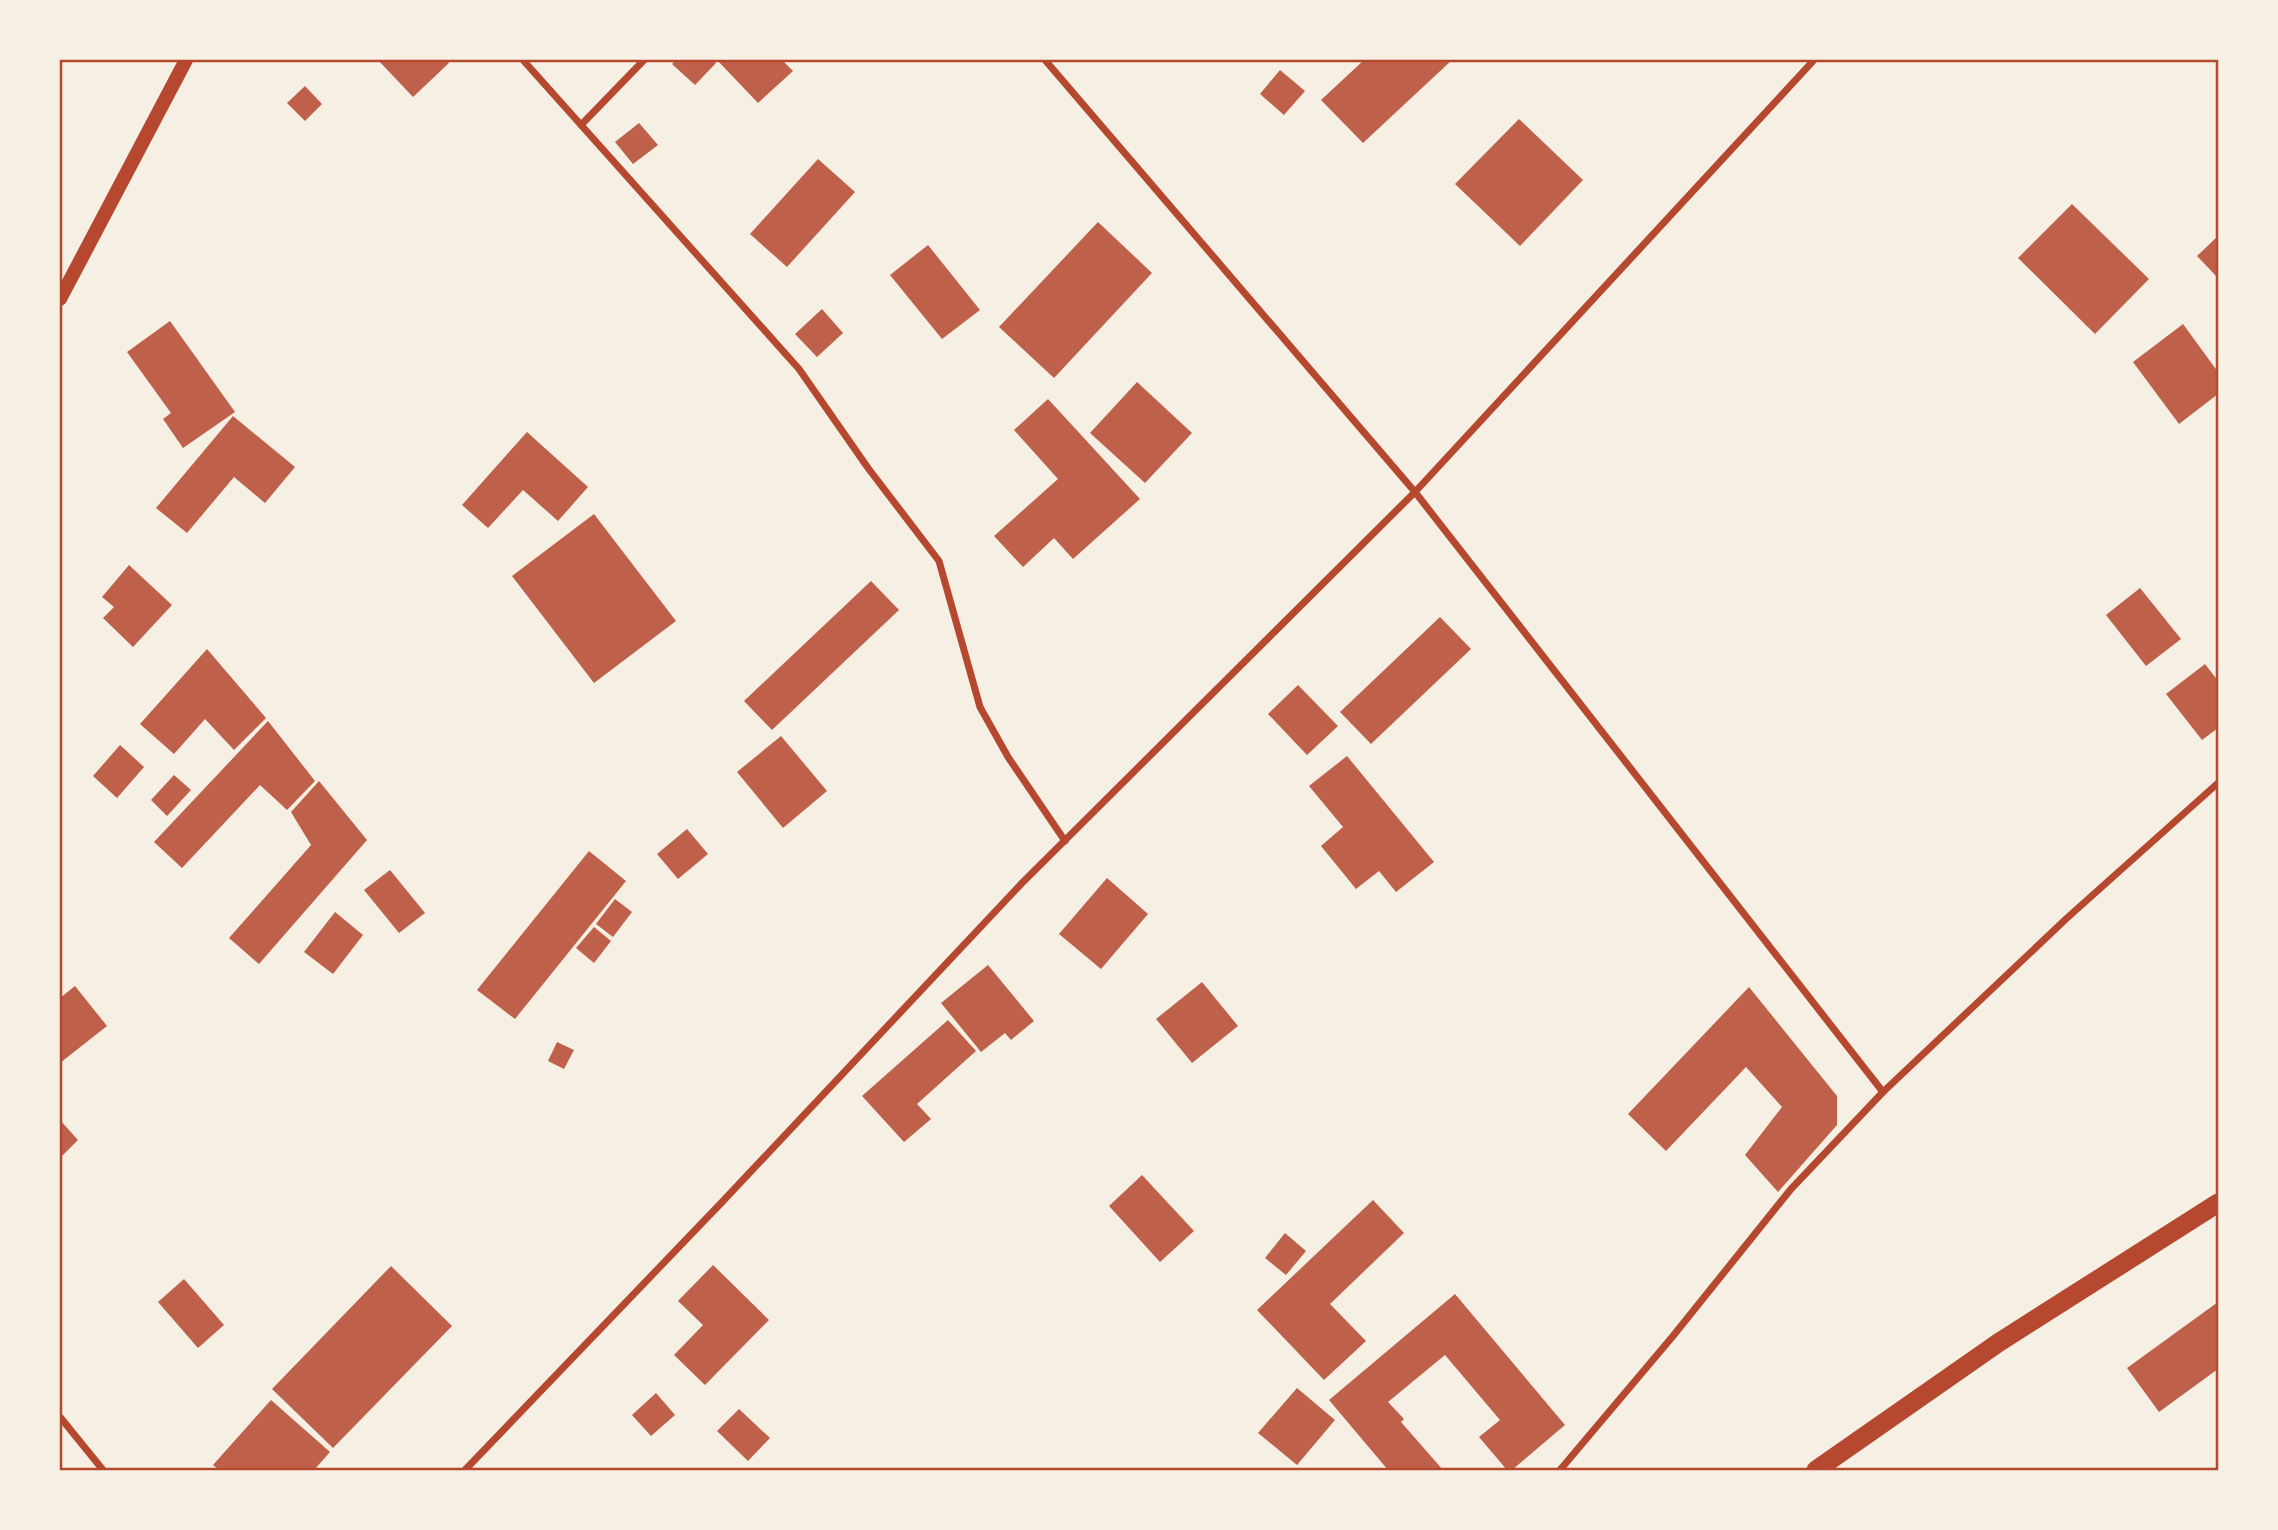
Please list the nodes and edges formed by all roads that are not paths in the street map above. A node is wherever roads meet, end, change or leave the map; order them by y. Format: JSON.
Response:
{"nodes":[{"id":1,"x":186,"y":60,"type":"edge"},
{"id":2,"x":523,"y":60,"type":"edge"},
{"id":3,"x":644,"y":60,"type":"edge"},
{"id":4,"x":1045,"y":60,"type":"edge"},
{"id":5,"x":1814,"y":60,"type":"edge"},
{"id":6,"x":581,"y":125,"type":"junction"},
{"id":7,"x":60,"y":299,"type":"edge"},
{"id":8,"x":1415,"y":492,"type":"junction"},
{"id":9,"x":2218,"y":783,"type":"edge"},
{"id":10,"x":1065,"y":841,"type":"junction"},
{"id":11,"x":1882,"y":1092,"type":"junction"},
{"id":12,"x":2218,"y":1203,"type":"edge"},
{"id":13,"x":60,"y":1417,"type":"edge"},
{"id":14,"x":103,"y":1471,"type":"edge"},
{"id":15,"x":465,"y":1471,"type":"edge"},
{"id":16,"x":1560,"y":1471,"type":"edge"},
{"id":17,"x":1816,"y":1471,"type":"edge"}],
"edges":[{"from":1,"to":7,"type":"main road"},
{"from":2,"to":6,"type":"street"},
{"from":3,"to":6,"type":"street"},
{"from":4,"to":8,"type":"street"},
{"from":5,"to":8,"type":"street"},
{"from":6,"to":10,"type":"street"},
{"from":8,"to":10,"type":"street"},
{"from":8,"to":11,"type":"street"},
{"from":9,"to":11,"type":"street"},
{"from":10,"to":15,"type":"street"},
{"from":11,"to":16,"type":"street"},
{"from":12,"to":17,"type":"highway"},
{"from":13,"to":14,"type":"street"}]}
